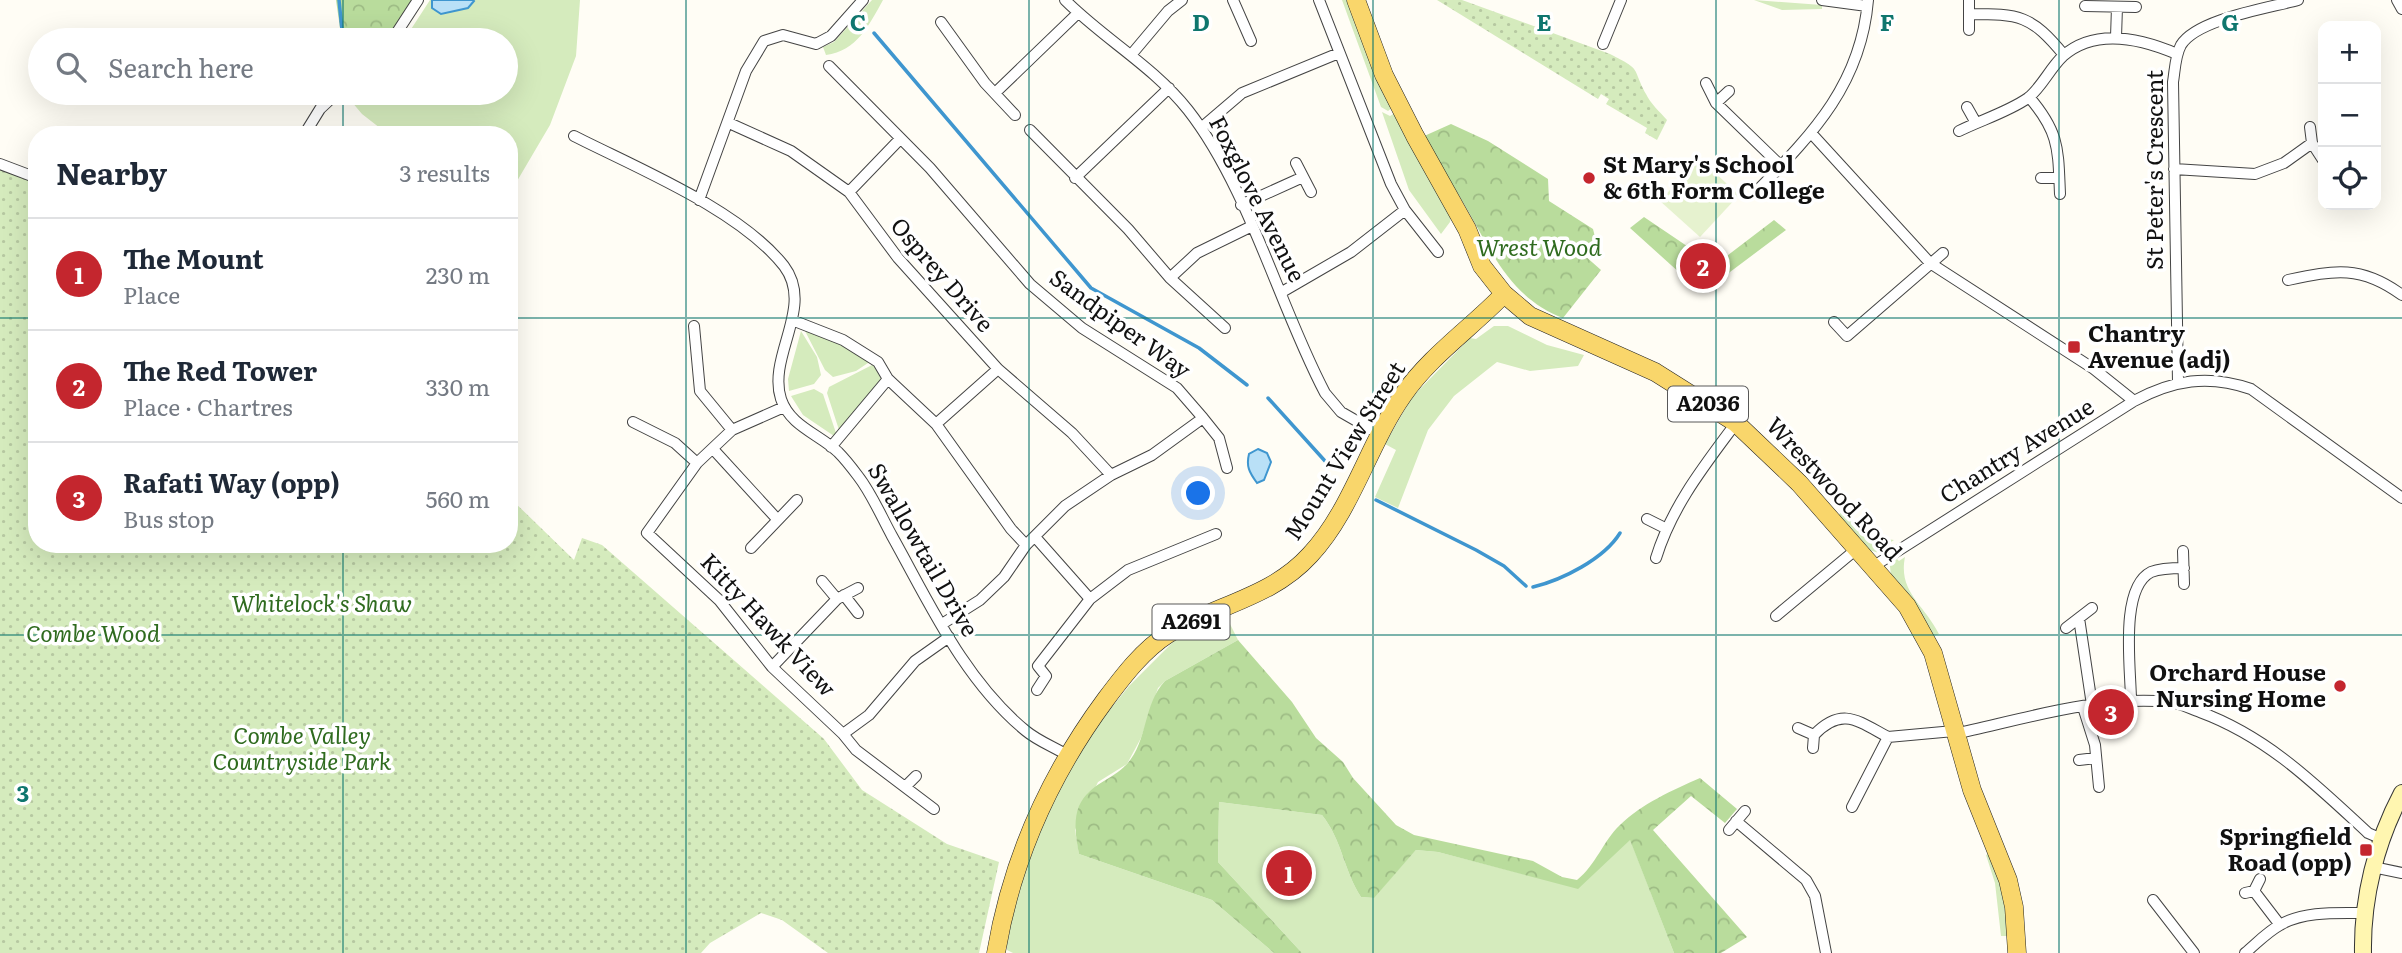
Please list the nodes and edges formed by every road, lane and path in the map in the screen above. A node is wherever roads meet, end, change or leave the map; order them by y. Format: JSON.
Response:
{"nodes":[{"id":1,"x":418,"y":0,"type":"edge"},
{"id":2,"x":863,"y":0,"type":"edge"},
{"id":3,"x":1065,"y":0,"type":"edge"},
{"id":4,"x":1181,"y":0,"type":"edge"},
{"id":5,"x":1233,"y":0,"type":"edge"},
{"id":6,"x":1319,"y":0,"type":"edge"},
{"id":7,"x":1356,"y":0,"type":"edge"},
{"id":8,"x":1621,"y":0,"type":"edge"},
{"id":9,"x":1822,"y":0,"type":"edge"},
{"id":10,"x":1969,"y":0,"type":"edge"},
{"id":11,"x":2298,"y":0,"type":"edge"},
{"id":12,"x":2397,"y":0,"type":"edge"},
{"id":13,"x":1868,"y":3,"type":"edge"},
{"id":14,"x":2085,"y":6,"type":"dead end"},
{"id":15,"x":2117,"y":7,"type":"junction"},
{"id":16,"x":2136,"y":7,"type":"dead end"},
{"id":17,"x":2402,"y":9,"type":"edge"},
{"id":18,"x":1078,"y":13,"type":"junction"},
{"id":19,"x":1969,"y":14,"type":"junction"},
{"id":20,"x":941,"y":22,"type":"dead end"},
{"id":21,"x":400,"y":28,"type":"edge"},
{"id":22,"x":1969,"y":30,"type":"dead end"},
{"id":23,"x":2116,"y":37,"type":"junction"},
{"id":24,"x":1251,"y":41,"type":"dead end"},
{"id":25,"x":1603,"y":44,"type":"dead end"},
{"id":26,"x":1339,"y":53,"type":"junction"},
{"id":27,"x":2177,"y":54,"type":"junction"},
{"id":28,"x":1130,"y":55,"type":"junction"},
{"id":29,"x":2064,"y":55,"type":"junction"},
{"id":30,"x":829,"y":66,"type":"dead end"},
{"id":31,"x":1706,"y":83,"type":"dead end"},
{"id":32,"x":1169,"y":88,"type":"junction"},
{"id":33,"x":1729,"y":91,"type":"dead end"},
{"id":34,"x":995,"y":93,"type":"junction"},
{"id":35,"x":2029,"y":97,"type":"junction"},
{"id":36,"x":1716,"y":103,"type":"junction"},
{"id":37,"x":324,"y":105,"type":"edge"},
{"id":38,"x":1967,"y":107,"type":"dead end"},
{"id":39,"x":1015,"y":115,"type":"dead end"},
{"id":40,"x":729,"y":123,"type":"junction"},
{"id":41,"x":1976,"y":123,"type":"junction"},
{"id":42,"x":310,"y":126,"type":"edge"},
{"id":43,"x":2310,"y":127,"type":"dead end"},
{"id":44,"x":1200,"y":128,"type":"junction"},
{"id":45,"x":1030,"y":130,"type":"dead end"},
{"id":46,"x":1959,"y":131,"type":"dead end"},
{"id":47,"x":1812,"y":134,"type":"junction"},
{"id":48,"x":574,"y":136,"type":"dead end"},
{"id":49,"x":900,"y":139,"type":"junction"},
{"id":50,"x":2312,"y":143,"type":"junction"},
{"id":51,"x":2318,"y":152,"type":"edge"},
{"id":52,"x":1296,"y":163,"type":"dead end"},
{"id":53,"x":0,"y":164,"type":"edge"},
{"id":54,"x":1782,"y":166,"type":"junction"},
{"id":55,"x":2174,"y":169,"type":"junction"},
{"id":56,"x":28,"y":175,"type":"edge"},
{"id":57,"x":1303,"y":177,"type":"junction"},
{"id":58,"x":1075,"y":178,"type":"junction"},
{"id":59,"x":2041,"y":178,"type":"dead end"},
{"id":60,"x":2059,"y":178,"type":"junction"},
{"id":61,"x":849,"y":192,"type":"junction"},
{"id":62,"x":1311,"y":192,"type":"dead end"},
{"id":63,"x":1756,"y":192,"type":"dead end"},
{"id":64,"x":2060,"y":194,"type":"dead end"},
{"id":65,"x":699,"y":200,"type":"junction"},
{"id":66,"x":1241,"y":205,"type":"junction"},
{"id":67,"x":1405,"y":210,"type":"junction"},
{"id":68,"x":1250,"y":227,"type":"junction"},
{"id":69,"x":1438,"y":252,"type":"dead end"},
{"id":70,"x":1943,"y":253,"type":"dead end"},
{"id":71,"x":1930,"y":263,"type":"junction"},
{"id":72,"x":1170,"y":278,"type":"junction"},
{"id":73,"x":2288,"y":280,"type":"dead end"},
{"id":74,"x":1282,"y":292,"type":"junction"},
{"id":75,"x":1504,"y":294,"type":"junction"},
{"id":76,"x":2402,"y":295,"type":"edge"},
{"id":77,"x":792,"y":320,"type":"junction"},
{"id":78,"x":1834,"y":322,"type":"dead end"},
{"id":79,"x":694,"y":326,"type":"dead end"},
{"id":80,"x":1225,"y":328,"type":"dead end"},
{"id":81,"x":998,"y":369,"type":"junction"},
{"id":82,"x":888,"y":379,"type":"junction"},
{"id":83,"x":2178,"y":383,"type":"junction"},
{"id":84,"x":2134,"y":401,"type":"junction"},
{"id":85,"x":784,"y":407,"type":"junction"},
{"id":86,"x":1203,"y":418,"type":"junction"},
{"id":87,"x":633,"y":422,"type":"dead end"},
{"id":88,"x":936,"y":424,"type":"junction"},
{"id":89,"x":1736,"y":424,"type":"junction"},
{"id":90,"x":732,"y":430,"type":"junction"},
{"id":91,"x":1381,"y":435,"type":"junction"},
{"id":92,"x":831,"y":447,"type":"junction"},
{"id":93,"x":713,"y":449,"type":"junction"},
{"id":94,"x":697,"y":463,"type":"junction"},
{"id":95,"x":1227,"y":468,"type":"dead end"},
{"id":96,"x":1111,"y":475,"type":"junction"},
{"id":97,"x":2402,"y":498,"type":"edge"},
{"id":98,"x":797,"y":500,"type":"dead end"},
{"id":99,"x":777,"y":519,"type":"junction"},
{"id":100,"x":1647,"y":519,"type":"dead end"},
{"id":101,"x":1665,"y":528,"type":"junction"},
{"id":102,"x":1216,"y":534,"type":"dead end"},
{"id":103,"x":1036,"y":538,"type":"junction"},
{"id":104,"x":1026,"y":545,"type":"junction"},
{"id":105,"x":1859,"y":547,"type":"junction"},
{"id":106,"x":751,"y":548,"type":"dead end"},
{"id":107,"x":2183,"y":551,"type":"dead end"},
{"id":108,"x":1656,"y":558,"type":"dead end"},
{"id":109,"x":1874,"y":565,"type":"junction"},
{"id":110,"x":2183,"y":568,"type":"junction"},
{"id":111,"x":822,"y":581,"type":"dead end"},
{"id":112,"x":2184,"y":584,"type":"dead end"},
{"id":113,"x":858,"y":588,"type":"dead end"},
{"id":114,"x":841,"y":597,"type":"junction"},
{"id":115,"x":1090,"y":599,"type":"junction"},
{"id":116,"x":2092,"y":608,"type":"dead end"},
{"id":117,"x":858,"y":613,"type":"dead end"},
{"id":118,"x":1776,"y":616,"type":"dead end"},
{"id":119,"x":2080,"y":618,"type":"junction"},
{"id":120,"x":942,"y":624,"type":"junction"},
{"id":121,"x":2066,"y":628,"type":"dead end"},
{"id":122,"x":948,"y":637,"type":"junction"},
{"id":123,"x":772,"y":667,"type":"junction"},
{"id":124,"x":1037,"y":690,"type":"dead end"},
{"id":125,"x":2131,"y":701,"type":"junction"},
{"id":126,"x":2088,"y":706,"type":"junction"},
{"id":127,"x":1798,"y":728,"type":"dead end"},
{"id":128,"x":1954,"y":732,"type":"junction"},
{"id":129,"x":843,"y":734,"type":"junction"},
{"id":130,"x":1814,"y":735,"type":"junction"},
{"id":131,"x":1888,"y":737,"type":"junction"},
{"id":132,"x":1813,"y":748,"type":"dead end"},
{"id":133,"x":1067,"y":755,"type":"junction"},
{"id":134,"x":2096,"y":758,"type":"junction"},
{"id":135,"x":2078,"y":760,"type":"dead end"},
{"id":136,"x":916,"y":776,"type":"dead end"},
{"id":137,"x":906,"y":786,"type":"junction"},
{"id":138,"x":2099,"y":787,"type":"dead end"},
{"id":139,"x":2402,"y":793,"type":"edge"},
{"id":140,"x":1852,"y":807,"type":"dead end"},
{"id":141,"x":934,"y":809,"type":"dead end"},
{"id":142,"x":1745,"y":811,"type":"dead end"},
{"id":143,"x":2382,"y":839,"type":"junction"},
{"id":144,"x":2373,"y":867,"type":"junction"},
{"id":145,"x":2402,"y":873,"type":"edge"},
{"id":146,"x":2260,"y":879,"type":"dead end"},
{"id":147,"x":2153,"y":900,"type":"dead end"},
{"id":148,"x":2363,"y":913,"type":"junction"},
{"id":149,"x":2280,"y":925,"type":"junction"},
{"id":150,"x":996,"y":953,"type":"edge"},
{"id":151,"x":1826,"y":953,"type":"edge"},
{"id":152,"x":2017,"y":953,"type":"edge"},
{"id":153,"x":2194,"y":953,"type":"edge"},
{"id":154,"x":2245,"y":953,"type":"edge"},
{"id":155,"x":2363,"y":953,"type":"edge"}],
"edges":[{"from":1,"to":21,"type":"street"},
{"from":2,"to":40,"type":"street"},
{"from":3,"to":18,"type":"street","name":"Foxglove Avenue"},
{"from":4,"to":28,"type":"street"},
{"from":5,"to":24,"type":"street"},
{"from":6,"to":26,"type":"street"},
{"from":7,"to":75,"type":"main road","name":"Wrestwood Road","number":"A2036"},
{"from":8,"to":25,"type":"street"},
{"from":9,"to":13,"type":"street"},
{"from":10,"to":19,"type":"street"},
{"from":11,"to":27,"type":"street","name":"St Peter's Crescent"},
{"from":12,"to":17,"type":"street"},
{"from":13,"to":47,"type":"street"},
{"from":14,"to":15,"type":"street"},
{"from":15,"to":16,"type":"street"},
{"from":15,"to":23,"type":"street"},
{"from":18,"to":28,"type":"street","name":"Foxglove Avenue"},
{"from":18,"to":34,"type":"street"},
{"from":19,"to":22,"type":"street"},
{"from":19,"to":29,"type":"street"},
{"from":20,"to":34,"type":"street"},
{"from":23,"to":27,"type":"street"},
{"from":23,"to":29,"type":"street"},
{"from":26,"to":44,"type":"street"},
{"from":26,"to":67,"type":"street"},
{"from":27,"to":55,"type":"street","name":"St Peter's Crescent"},
{"from":28,"to":32,"type":"street","name":"Foxglove Avenue"},
{"from":29,"to":35,"type":"street"},
{"from":30,"to":49,"type":"street","name":"Sandpiper Way"},
{"from":31,"to":36,"type":"street"},
{"from":32,"to":44,"type":"street","name":"Foxglove Avenue"},
{"from":32,"to":58,"type":"street"},
{"from":33,"to":36,"type":"street"},
{"from":34,"to":39,"type":"street"},
{"from":35,"to":41,"type":"street"},
{"from":35,"to":60,"type":"street"},
{"from":36,"to":54,"type":"street"},
{"from":37,"to":42,"type":"street"},
{"from":38,"to":41,"type":"street"},
{"from":40,"to":61,"type":"street","name":"Osprey Drive"},
{"from":40,"to":65,"type":"street"},
{"from":41,"to":46,"type":"street"},
{"from":43,"to":50,"type":"street"},
{"from":44,"to":66,"type":"street","name":"Foxglove Avenue"},
{"from":45,"to":58,"type":"street"},
{"from":47,"to":54,"type":"street"},
{"from":47,"to":71,"type":"street"},
{"from":48,"to":65,"type":"street"},
{"from":49,"to":61,"type":"street"},
{"from":49,"to":86,"type":"street","name":"Sandpiper Way"},
{"from":50,"to":51,"type":"street"},
{"from":50,"to":55,"type":"street"},
{"from":52,"to":57,"type":"street"},
{"from":53,"to":56,"type":"street"},
{"from":54,"to":63,"type":"street"},
{"from":55,"to":83,"type":"street","name":"St Peter's Crescent"},
{"from":57,"to":62,"type":"street"},
{"from":57,"to":66,"type":"street"},
{"from":58,"to":72,"type":"street"},
{"from":59,"to":60,"type":"street"},
{"from":60,"to":64,"type":"street"},
{"from":61,"to":81,"type":"street","name":"Osprey Drive"},
{"from":65,"to":77,"type":"street"},
{"from":66,"to":68,"type":"street","name":"Foxglove Avenue"},
{"from":67,"to":69,"type":"street"},
{"from":67,"to":74,"type":"street"},
{"from":68,"to":72,"type":"street"},
{"from":68,"to":74,"type":"street","name":"Foxglove Avenue"},
{"from":70,"to":71,"type":"street"},
{"from":71,"to":78,"type":"street"},
{"from":71,"to":84,"type":"street"},
{"from":72,"to":80,"type":"street"},
{"from":73,"to":76,"type":"street"},
{"from":74,"to":91,"type":"street","name":"Foxglove Avenue"},
{"from":75,"to":89,"type":"main road","name":"Wrestwood Road","number":"A2036"},
{"from":75,"to":91,"type":"main road","name":"Mount View Street","number":"A2691"},
{"from":77,"to":82,"type":"street"},
{"from":77,"to":85,"type":"street"},
{"from":79,"to":90,"type":"street"},
{"from":81,"to":88,"type":"street"},
{"from":81,"to":96,"type":"street","name":"Osprey Drive"},
{"from":82,"to":88,"type":"street"},
{"from":82,"to":92,"type":"street"},
{"from":83,"to":84,"type":"street","name":"Chantry Avenue"},
{"from":83,"to":97,"type":"street","name":"Chantry Avenue"},
{"from":84,"to":109,"type":"street","name":"Chantry Avenue"},
{"from":85,"to":90,"type":"street"},
{"from":85,"to":92,"type":"street","name":"Swallowtail Drive"},
{"from":86,"to":95,"type":"street","name":"Sandpiper Way"},
{"from":86,"to":96,"type":"street"},
{"from":87,"to":94,"type":"street"},
{"from":88,"to":104,"type":"street"},
{"from":89,"to":101,"type":"street"},
{"from":89,"to":105,"type":"main road","name":"Wrestwood Road","number":"A2036"},
{"from":90,"to":93,"type":"street"},
{"from":91,"to":133,"type":"main road","name":"Mount View Street","number":"A2691"},
{"from":92,"to":120,"type":"street","name":"Swallowtail Drive"},
{"from":93,"to":94,"type":"street"},
{"from":93,"to":99,"type":"street"},
{"from":94,"to":123,"type":"street","name":"Kitty Hawk View"},
{"from":96,"to":103,"type":"street"},
{"from":98,"to":99,"type":"street"},
{"from":99,"to":106,"type":"street"},
{"from":100,"to":101,"type":"street"},
{"from":101,"to":108,"type":"street"},
{"from":102,"to":115,"type":"street"},
{"from":103,"to":104,"type":"street"},
{"from":103,"to":115,"type":"street"},
{"from":104,"to":120,"type":"street"},
{"from":105,"to":109,"type":"main road","name":"Wrestwood Road","number":"A2036"},
{"from":105,"to":118,"type":"street"},
{"from":107,"to":110,"type":"street"},
{"from":109,"to":128,"type":"main road","name":"Wrestwood Road","number":"A2036"},
{"from":110,"to":112,"type":"street"},
{"from":110,"to":125,"type":"street"},
{"from":111,"to":114,"type":"street"},
{"from":113,"to":114,"type":"street"},
{"from":114,"to":117,"type":"street"},
{"from":114,"to":123,"type":"street"},
{"from":115,"to":124,"type":"street"},
{"from":116,"to":119,"type":"street"},
{"from":119,"to":121,"type":"street"},
{"from":119,"to":126,"type":"street"},
{"from":120,"to":122,"type":"street","name":"Swallowtail Drive"},
{"from":122,"to":129,"type":"street"},
{"from":122,"to":133,"type":"street","name":"Swallowtail Drive"},
{"from":123,"to":129,"type":"street","name":"Kitty Hawk View"},
{"from":125,"to":126,"type":"street"},
{"from":125,"to":143,"type":"street"},
{"from":126,"to":128,"type":"street"},
{"from":126,"to":134,"type":"street"},
{"from":127,"to":130,"type":"street"},
{"from":128,"to":131,"type":"street"},
{"from":128,"to":152,"type":"main road","name":"Wrestwood Road","number":"A2036"},
{"from":129,"to":137,"type":"street","name":"Kitty Hawk View"},
{"from":130,"to":131,"type":"street"},
{"from":130,"to":132,"type":"street"},
{"from":131,"to":140,"type":"street"},
{"from":133,"to":150,"type":"main road","name":"Mount View Street","number":"A2691"},
{"from":134,"to":135,"type":"street"},
{"from":134,"to":138,"type":"street"},
{"from":136,"to":137,"type":"street"},
{"from":137,"to":141,"type":"street","name":"Kitty Hawk View"},
{"from":139,"to":143,"type":"main road"},
{"from":142,"to":151,"type":"street"},
{"from":143,"to":144,"type":"main road"},
{"from":144,"to":145,"type":"street"},
{"from":144,"to":148,"type":"main road"},
{"from":146,"to":149,"type":"street"},
{"from":147,"to":153,"type":"street"},
{"from":148,"to":149,"type":"street"},
{"from":148,"to":155,"type":"main road"},
{"from":149,"to":154,"type":"street"}]}
